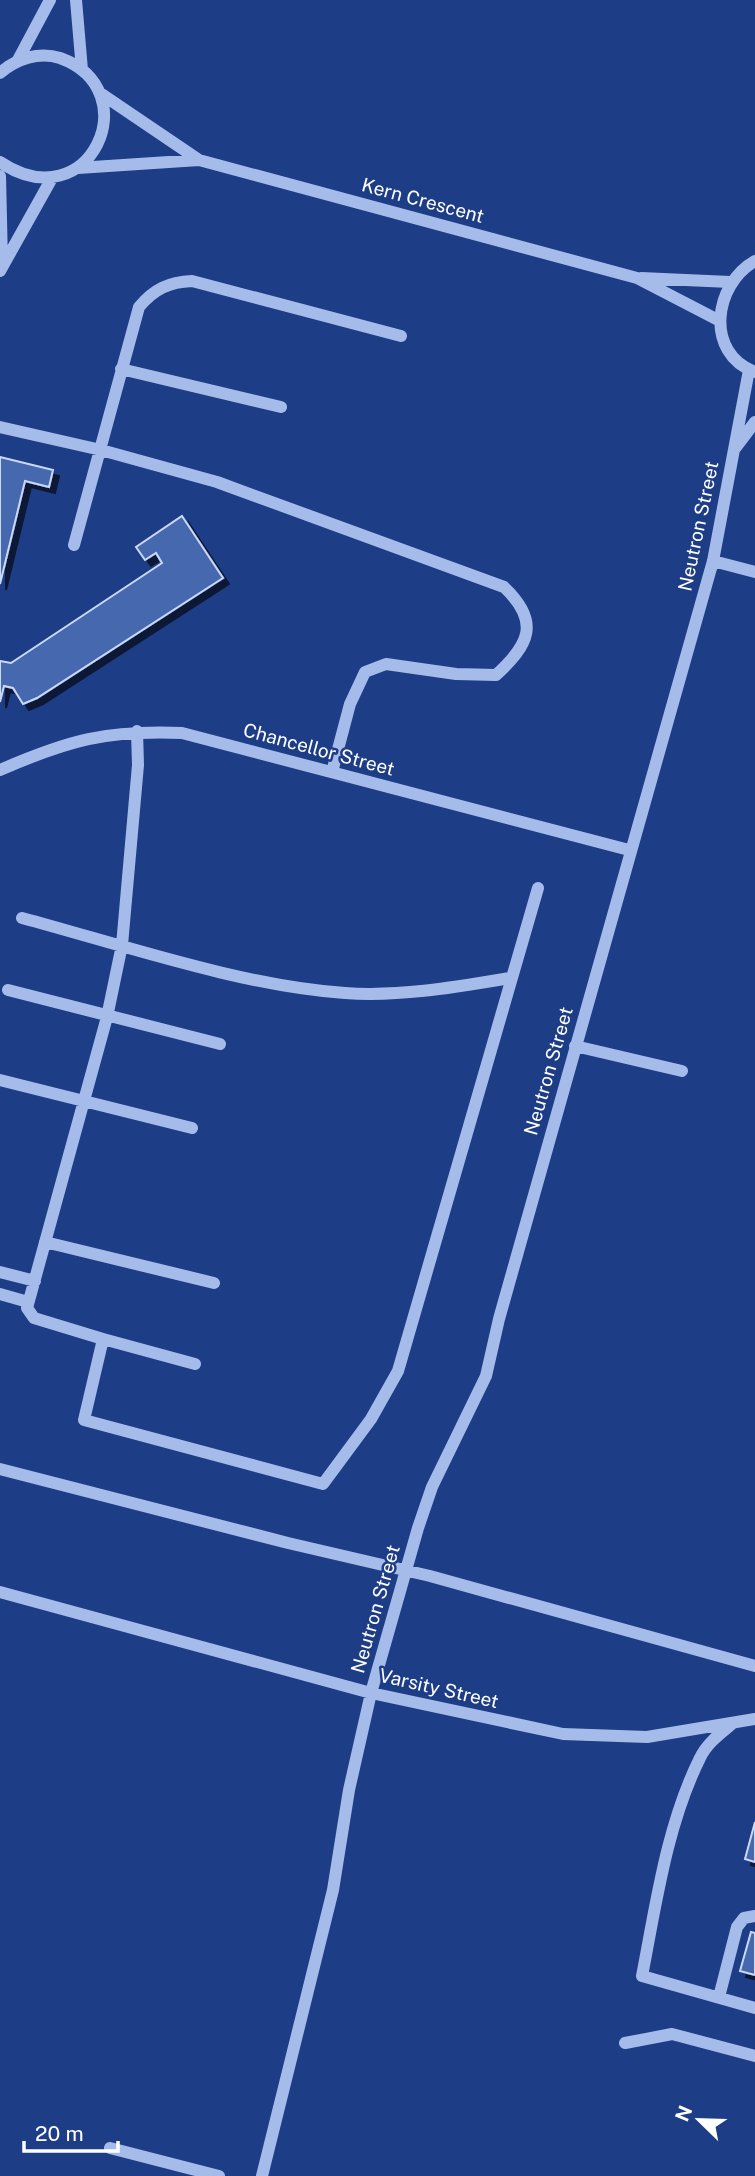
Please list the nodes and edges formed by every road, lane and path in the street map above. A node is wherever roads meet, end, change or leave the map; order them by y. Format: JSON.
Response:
{"nodes":[{"id":1,"x":50,"y":0,"type":"edge"},
{"id":2,"x":76,"y":0,"type":"edge"},
{"id":3,"x":18,"y":60,"type":"junction"},
{"id":4,"x":82,"y":70,"type":"junction"},
{"id":5,"x":0,"y":72,"type":"edge"},
{"id":6,"x":100,"y":93,"type":"junction"},
{"id":7,"x":199,"y":160,"type":"junction"},
{"id":8,"x":0,"y":162,"type":"edge"},
{"id":9,"x":78,"y":168,"type":"junction"},
{"id":10,"x":0,"y":176,"type":"edge"},
{"id":11,"x":52,"y":178,"type":"junction"},
{"id":12,"x":755,"y":261,"type":"edge"},
{"id":13,"x":1,"y":267,"type":"edge"},
{"id":14,"x":637,"y":278,"type":"junction"},
{"id":15,"x":730,"y":282,"type":"junction"},
{"id":16,"x":720,"y":321,"type":"junction"},
{"id":17,"x":401,"y":336,"type":"dead end"},
{"id":18,"x":121,"y":369,"type":"junction"},
{"id":19,"x":752,"y":371,"type":"edge"},
{"id":20,"x":281,"y":408,"type":"dead end"},
{"id":21,"x":755,"y":422,"type":"edge"},
{"id":22,"x":0,"y":428,"type":"edge"},
{"id":23,"x":101,"y":450,"type":"junction"},
{"id":24,"x":734,"y":450,"type":"junction"},
{"id":25,"x":74,"y":545,"type":"dead end"},
{"id":26,"x":713,"y":561,"type":"junction"},
{"id":27,"x":755,"y":572,"type":"edge"},
{"id":28,"x":137,"y":731,"type":"junction"},
{"id":29,"x":0,"y":770,"type":"edge"},
{"id":30,"x":332,"y":772,"type":"junction"},
{"id":31,"x":629,"y":850,"type":"junction"},
{"id":32,"x":538,"y":888,"type":"dead end"},
{"id":33,"x":22,"y":918,"type":"dead end"},
{"id":34,"x":122,"y":945,"type":"junction"},
{"id":35,"x":510,"y":978,"type":"junction"},
{"id":36,"x":8,"y":990,"type":"dead end"},
{"id":37,"x":107,"y":1017,"type":"junction"},
{"id":38,"x":220,"y":1045,"type":"dead end"},
{"id":39,"x":575,"y":1046,"type":"junction"},
{"id":40,"x":682,"y":1071,"type":"dead end"},
{"id":41,"x":0,"y":1080,"type":"edge"},
{"id":42,"x":85,"y":1101,"type":"junction"},
{"id":43,"x":192,"y":1128,"type":"dead end"},
{"id":44,"x":45,"y":1242,"type":"junction"},
{"id":45,"x":0,"y":1272,"type":"edge"},
{"id":46,"x":35,"y":1280,"type":"junction"},
{"id":47,"x":214,"y":1283,"type":"dead end"},
{"id":48,"x":0,"y":1294,"type":"edge"},
{"id":49,"x":28,"y":1302,"type":"junction"},
{"id":50,"x":103,"y":1339,"type":"junction"},
{"id":51,"x":195,"y":1364,"type":"dead end"},
{"id":52,"x":0,"y":1469,"type":"edge"},
{"id":53,"x":407,"y":1572,"type":"junction"},
{"id":54,"x":0,"y":1592,"type":"edge"},
{"id":55,"x":755,"y":1667,"type":"edge"},
{"id":56,"x":370,"y":1693,"type":"junction"},
{"id":57,"x":755,"y":1718,"type":"edge"},
{"id":58,"x":736,"y":1721,"type":"junction"},
{"id":59,"x":755,"y":1916,"type":"edge"},
{"id":60,"x":719,"y":1997,"type":"junction"},
{"id":61,"x":755,"y":2008,"type":"edge"},
{"id":62,"x":625,"y":2043,"type":"dead end"},
{"id":63,"x":755,"y":2056,"type":"edge"},
{"id":64,"x":110,"y":2148,"type":"dead end"},
{"id":65,"x":219,"y":2176,"type":"edge"},
{"id":66,"x":262,"y":2176,"type":"edge"}],
"edges":[{"from":1,"to":3,"type":"street"},
{"from":2,"to":4,"type":"street"},
{"from":3,"to":4,"type":"street"},
{"from":3,"to":5,"type":"street"},
{"from":4,"to":6,"type":"street"},
{"from":6,"to":7,"type":"street","name":"Kern Crescent"},
{"from":6,"to":9,"type":"street"},
{"from":7,"to":9,"type":"street","name":"Kern Crescent"},
{"from":7,"to":14,"type":"street","name":"Kern Crescent"},
{"from":8,"to":11,"type":"street"},
{"from":9,"to":11,"type":"street"},
{"from":10,"to":13,"type":"street"},
{"from":11,"to":13,"type":"street"},
{"from":12,"to":15,"type":"street"},
{"from":14,"to":15,"type":"street","name":"Kern Crescent"},
{"from":14,"to":16,"type":"street","name":"Kern Crescent"},
{"from":15,"to":16,"type":"street"},
{"from":16,"to":19,"type":"street"},
{"from":17,"to":18,"type":"street"},
{"from":18,"to":20,"type":"street"},
{"from":18,"to":23,"type":"street"},
{"from":19,"to":24,"type":"street","name":"Neutron Street"},
{"from":21,"to":24,"type":"street","name":"Neutron Street"},
{"from":22,"to":23,"type":"street"},
{"from":23,"to":25,"type":"street"},
{"from":23,"to":30,"type":"street"},
{"from":24,"to":26,"type":"street","name":"Neutron Street"},
{"from":26,"to":27,"type":"street"},
{"from":26,"to":31,"type":"street","name":"Neutron Street"},
{"from":28,"to":29,"type":"street","name":"Chancellor Street"},
{"from":28,"to":30,"type":"street","name":"Chancellor Street"},
{"from":28,"to":34,"type":"street"},
{"from":30,"to":31,"type":"street","name":"Chancellor Street"},
{"from":31,"to":39,"type":"street","name":"Neutron Street"},
{"from":32,"to":35,"type":"street"},
{"from":33,"to":34,"type":"street"},
{"from":34,"to":35,"type":"street"},
{"from":34,"to":37,"type":"street"},
{"from":35,"to":50,"type":"street"},
{"from":36,"to":37,"type":"street"},
{"from":37,"to":38,"type":"street"},
{"from":37,"to":42,"type":"street"},
{"from":39,"to":40,"type":"street"},
{"from":39,"to":53,"type":"street","name":"Neutron Street"},
{"from":41,"to":42,"type":"street"},
{"from":42,"to":43,"type":"street"},
{"from":42,"to":44,"type":"street"},
{"from":44,"to":46,"type":"street"},
{"from":44,"to":47,"type":"street"},
{"from":45,"to":46,"type":"street"},
{"from":46,"to":49,"type":"street"},
{"from":48,"to":49,"type":"street"},
{"from":49,"to":50,"type":"street"},
{"from":50,"to":51,"type":"street"},
{"from":52,"to":53,"type":"street"},
{"from":53,"to":55,"type":"street"},
{"from":53,"to":56,"type":"street","name":"Neutron Street"},
{"from":54,"to":56,"type":"street","name":"Varsity Street"},
{"from":56,"to":58,"type":"street","name":"Varsity Street"},
{"from":56,"to":66,"type":"street","name":"Neutron Street"},
{"from":57,"to":58,"type":"street","name":"Varsity Street"},
{"from":58,"to":60,"type":"street"},
{"from":59,"to":60,"type":"street"},
{"from":60,"to":61,"type":"street"},
{"from":62,"to":63,"type":"street"},
{"from":64,"to":65,"type":"street"}]}
